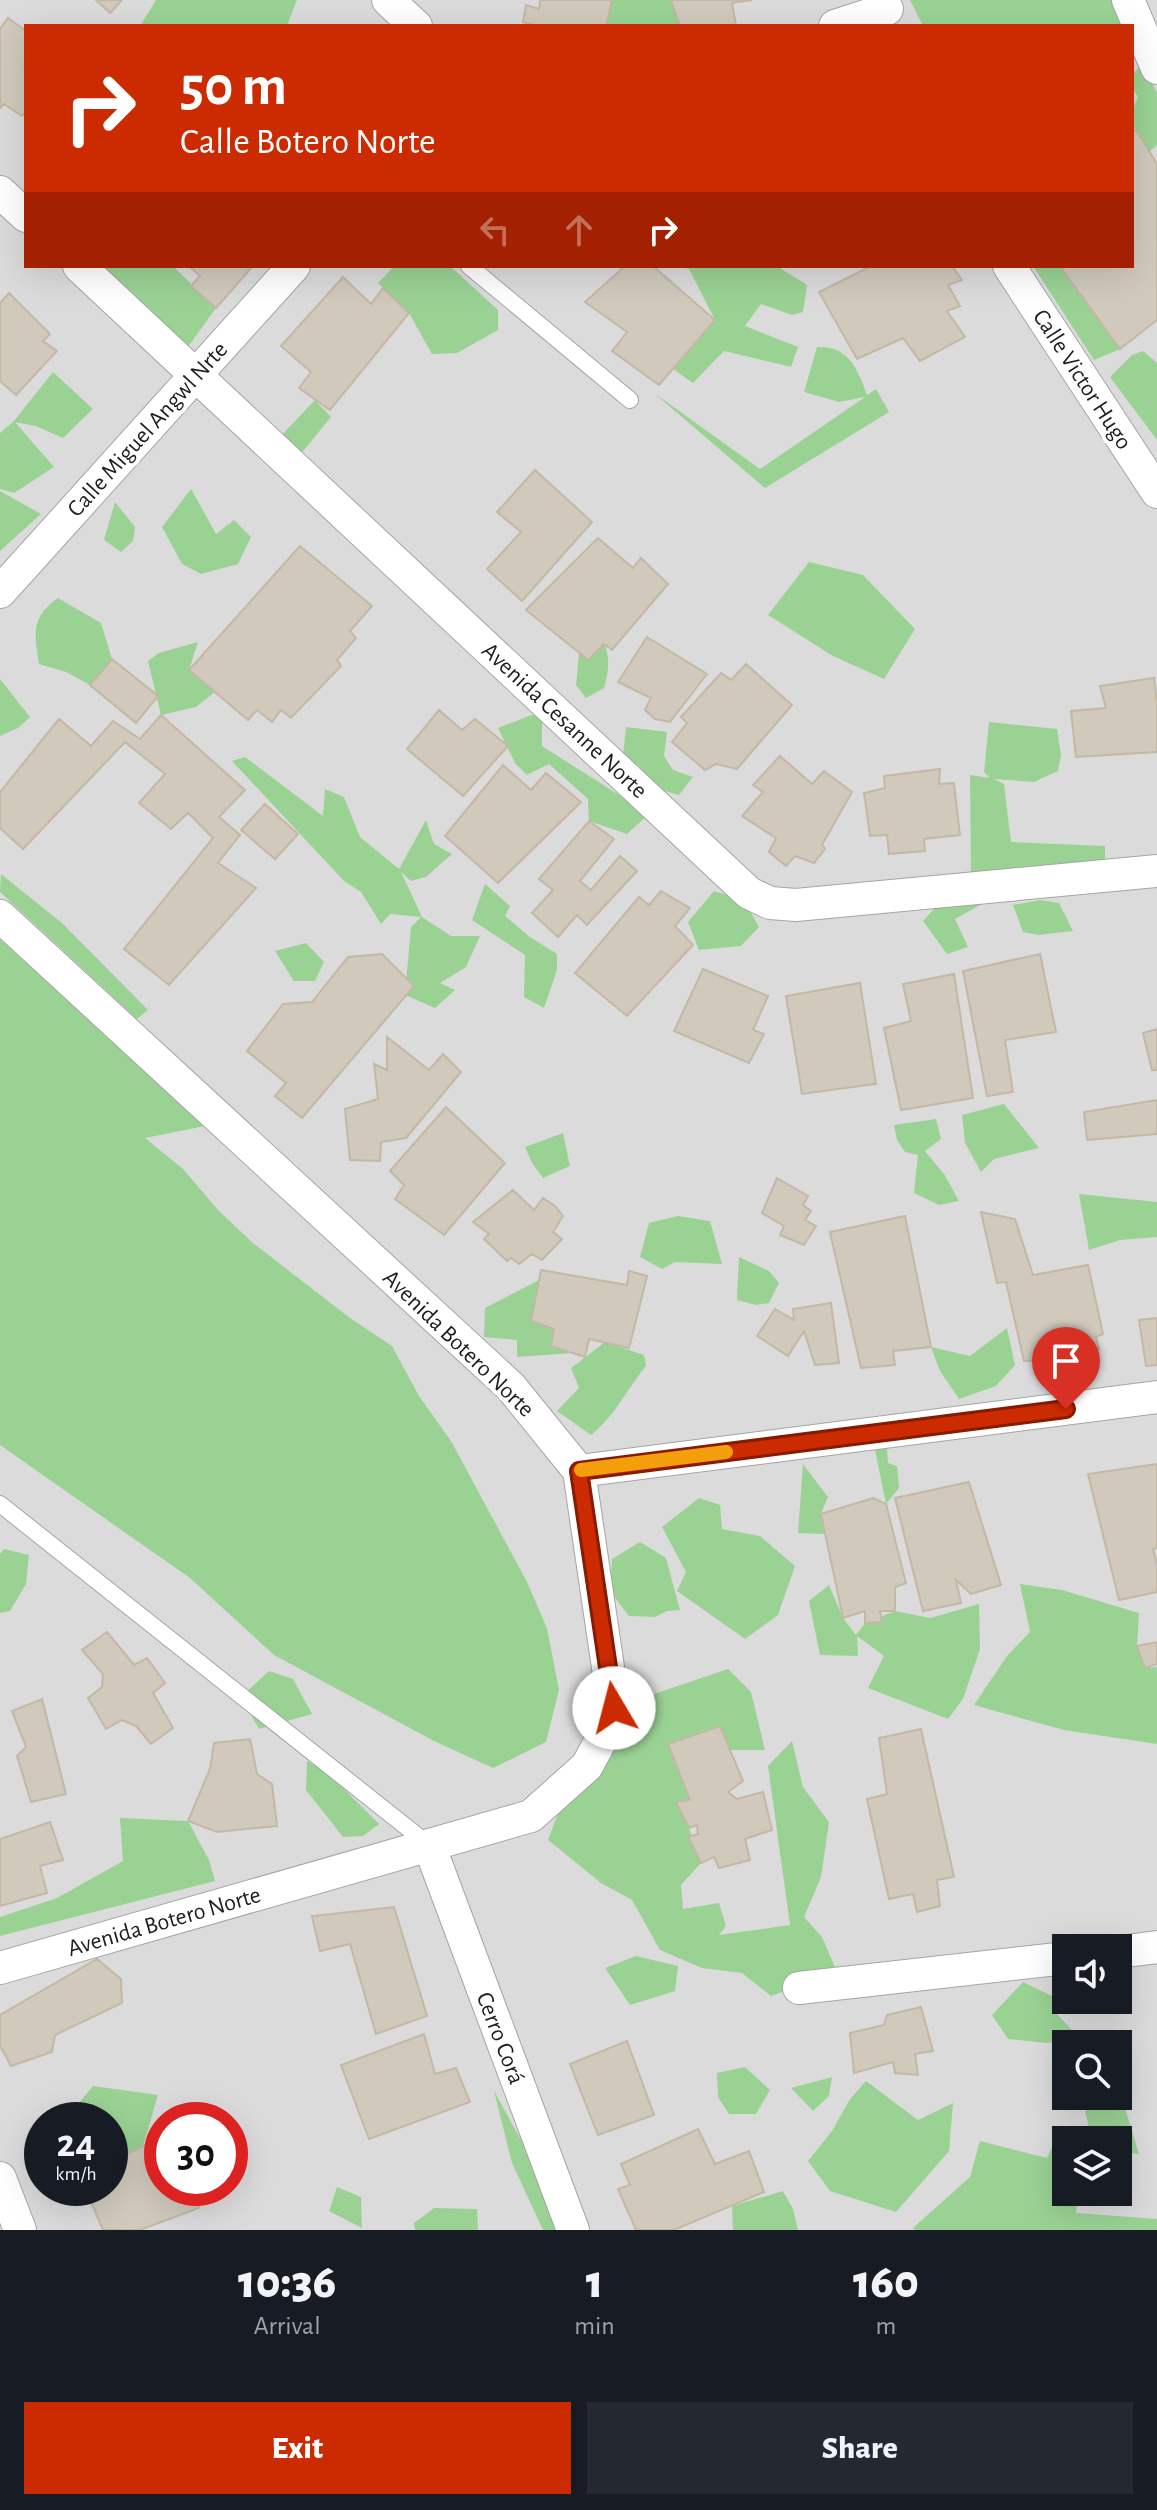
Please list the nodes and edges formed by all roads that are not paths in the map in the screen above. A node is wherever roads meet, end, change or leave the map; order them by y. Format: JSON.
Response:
{"nodes":[{"id":1,"x":388,"y":0,"type":"edge"},
{"id":2,"x":1128,"y":0,"type":"edge"},
{"id":3,"x":888,"y":12,"type":"edge"},
{"id":4,"x":414,"y":24,"type":"edge"},
{"id":5,"x":843,"y":24,"type":"edge"},
{"id":6,"x":1157,"y":68,"type":"edge"},
{"id":7,"x":0,"y":192,"type":"edge"},
{"id":8,"x":24,"y":214,"type":"edge"},
{"id":9,"x":81,"y":268,"type":"edge"},
{"id":10,"x":292,"y":268,"type":"edge"},
{"id":11,"x":471,"y":268,"type":"edge"},
{"id":12,"x":1010,"y":268,"type":"edge"},
{"id":13,"x":195,"y":374,"type":"junction"},
{"id":14,"x":630,"y":400,"type":"dead end"},
{"id":15,"x":1157,"y":492,"type":"edge"},
{"id":16,"x":0,"y":592,"type":"edge"},
{"id":17,"x":1157,"y":871,"type":"edge"},
{"id":18,"x":0,"y":916,"type":"edge"},
{"id":19,"x":1157,"y":1397,"type":"edge"},
{"id":20,"x":579,"y":1471,"type":"junction"},
{"id":21,"x":0,"y":1504,"type":"edge"},
{"id":22,"x":429,"y":1845,"type":"junction"},
{"id":23,"x":1157,"y":1947,"type":"edge"},
{"id":24,"x":1132,"y":1950,"type":"edge"},
{"id":25,"x":1052,"y":1960,"type":"edge"},
{"id":26,"x":0,"y":1968,"type":"edge"},
{"id":27,"x":799,"y":1988,"type":"dead end"},
{"id":28,"x":0,"y":2178,"type":"edge"},
{"id":29,"x":20,"y":2230,"type":"edge"},
{"id":30,"x":573,"y":2230,"type":"edge"}],
"edges":[{"from":1,"to":4,"type":"street"},
{"from":2,"to":6,"type":"street"},
{"from":3,"to":5,"type":"street"},
{"from":7,"to":8,"type":"street"},
{"from":9,"to":13,"type":"street","name":"Avenida Cesanne Norte"},
{"from":10,"to":13,"type":"street","name":"Calle Miguel Angwl Nrte"},
{"from":11,"to":14,"type":"lane"},
{"from":12,"to":15,"type":"street","name":"Calle Victor Hugo"},
{"from":13,"to":16,"type":"street","name":"Calle Miguel Angwl Nrte"},
{"from":13,"to":17,"type":"street","name":"Avenida Cesanne Norte"},
{"from":18,"to":20,"type":"street","name":"Avenida Botero Norte"},
{"from":19,"to":20,"type":"street"},
{"from":20,"to":22,"type":"street","name":"Avenida Botero Norte"},
{"from":21,"to":22,"type":"lane"},
{"from":22,"to":26,"type":"street","name":"Avenida Botero Norte"},
{"from":22,"to":30,"type":"street","name":"Cerro Corá"},
{"from":23,"to":24,"type":"street"},
{"from":25,"to":27,"type":"street"},
{"from":28,"to":29,"type":"street"}]}
